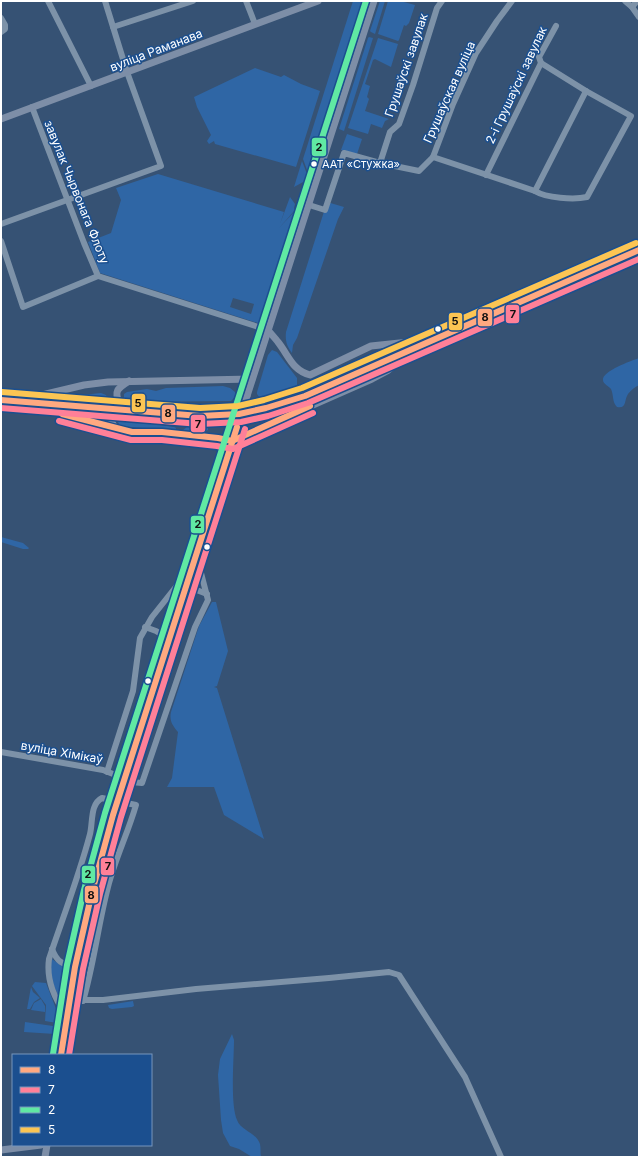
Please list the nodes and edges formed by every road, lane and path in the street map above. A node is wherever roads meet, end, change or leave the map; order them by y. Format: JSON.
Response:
{"nodes":[{"id":1,"x":48,"y":1,"type":"edge"},
{"id":2,"x":105,"y":1,"type":"edge"},
{"id":3,"x":193,"y":1,"type":"edge"},
{"id":4,"x":246,"y":1,"type":"edge"},
{"id":5,"x":318,"y":1,"type":"edge"},
{"id":6,"x":374,"y":1,"type":"edge"},
{"id":7,"x":442,"y":1,"type":"edge"},
{"id":8,"x":512,"y":1,"type":"edge"},
{"id":9,"x":625,"y":1,"type":"edge"},
{"id":10,"x":637,"y":1,"type":"edge"},
{"id":11,"x":303,"y":4,"type":"edge"},
{"id":12,"x":632,"y":7,"type":"junction"},
{"id":13,"x":639,"y":17,"type":"edge"},
{"id":14,"x":1,"y":18,"type":"edge"},
{"id":15,"x":255,"y":24,"type":"junction"},
{"id":16,"x":556,"y":26,"type":"dead end"},
{"id":17,"x":113,"y":27,"type":"junction"},
{"id":18,"x":1,"y":32,"type":"edge"},
{"id":19,"x":541,"y":63,"type":"junction"},
{"id":20,"x":126,"y":72,"type":"junction"},
{"id":21,"x":91,"y":86,"type":"junction"},
{"id":22,"x":586,"y":91,"type":"junction"},
{"id":23,"x":32,"y":107,"type":"junction"},
{"id":24,"x":1,"y":119,"type":"edge"},
{"id":25,"x":433,"y":157,"type":"junction"},
{"id":26,"x":380,"y":163,"type":"junction"},
{"id":27,"x":486,"y":175,"type":"junction"},
{"id":28,"x":535,"y":191,"type":"junction"},
{"id":29,"x":67,"y":199,"type":"junction"},
{"id":30,"x":309,"y":205,"type":"junction"},
{"id":31,"x":1,"y":224,"type":"edge"},
{"id":32,"x":1,"y":241,"type":"edge"},
{"id":33,"x":639,"y":245,"type":"edge"},
{"id":34,"x":639,"y":250,"type":"edge"},
{"id":35,"x":98,"y":276,"type":"junction"},
{"id":36,"x":268,"y":330,"type":"junction"},
{"id":37,"x":415,"y":344,"type":"junction"},
{"id":38,"x":252,"y":379,"type":"junction"},
{"id":39,"x":130,"y":381,"type":"junction"},
{"id":40,"x":1,"y":395,"type":"edge"},
{"id":41,"x":1,"y":400,"type":"edge"},
{"id":42,"x":37,"y":400,"type":"junction"},
{"id":43,"x":120,"y":407,"type":"junction"},
{"id":44,"x":116,"y":429,"type":"junction"},
{"id":45,"x":232,"y":441,"type":"junction"},
{"id":46,"x":194,"y":564,"type":"junction"},
{"id":47,"x":184,"y":593,"type":"junction"},
{"id":48,"x":207,"y":594,"type":"junction"},
{"id":49,"x":146,"y":627,"type":"junction"},
{"id":50,"x":169,"y":639,"type":"junction"},
{"id":51,"x":1,"y":752,"type":"edge"},
{"id":52,"x":107,"y":772,"type":"junction"},
{"id":53,"x":118,"y":776,"type":"dead end"},
{"id":54,"x":131,"y":782,"type":"dead end"},
{"id":55,"x":52,"y":949,"type":"junction"},
{"id":56,"x":75,"y":967,"type":"junction"},
{"id":57,"x":70,"y":1000,"type":"junction"},
{"id":58,"x":83,"y":1001,"type":"junction"},
{"id":59,"x":67,"y":1017,"type":"junction"},
{"id":60,"x":61,"y":1054,"type":"edge"},
{"id":61,"x":33,"y":1146,"type":"edge"},
{"id":62,"x":47,"y":1146,"type":"edge"},
{"id":63,"x":1,"y":1150,"type":"edge"},
{"id":64,"x":45,"y":1157,"type":"edge"},
{"id":65,"x":501,"y":1157,"type":"edge"}],
"edges":[{"from":1,"to":21,"type":"street"},
{"from":2,"to":17,"type":"street"},
{"from":3,"to":17,"type":"street"},
{"from":4,"to":15,"type":"street"},
{"from":5,"to":11,"type":"main road","name":"вуліца Раманава"},
{"from":6,"to":30,"type":"main road"},
{"from":7,"to":26,"type":"street","name":"Грушаўскі завулак"},
{"from":8,"to":25,"type":"street","name":"Грушаўская вуліца"},
{"from":9,"to":12,"type":"street"},
{"from":10,"to":12,"type":"street"},
{"from":11,"to":15,"type":"main road","name":"вуліца Раманава"},
{"from":12,"to":13,"type":"street"},
{"from":14,"to":18,"type":"street"},
{"from":15,"to":20,"type":"main road","name":"вуліца Раманава"},
{"from":16,"to":19,"type":"street","name":"2-і Грушаўскі завулак"},
{"from":17,"to":20,"type":"street"},
{"from":19,"to":22,"type":"street"},
{"from":19,"to":27,"type":"street","name":"2-і Грушаўскі завулак"},
{"from":20,"to":21,"type":"main road","name":"вуліца Раманава"},
{"from":20,"to":29,"type":"street"},
{"from":21,"to":23,"type":"main road","name":"вуліца Раманава"},
{"from":22,"to":28,"type":"street"},
{"from":22,"to":28,"type":"street"},
{"from":23,"to":24,"type":"main road","name":"вуліца Раманава"},
{"from":23,"to":29,"type":"street","name":"завулак Чырвонага Флоту"},
{"from":25,"to":26,"type":"street","name":"Грушаўская вуліца"},
{"from":25,"to":27,"type":"street"},
{"from":26,"to":30,"type":"street"},
{"from":27,"to":28,"type":"street"},
{"from":29,"to":31,"type":"street"},
{"from":29,"to":35,"type":"street","name":"завулак Чырвонага Флоту"},
{"from":30,"to":36,"type":"main road"},
{"from":32,"to":35,"type":"street"},
{"from":33,"to":37,"type":"main road"},
{"from":34,"to":37,"type":"main road"},
{"from":35,"to":36,"type":"street","name":"завулак Чырвонага Флоту"},
{"from":36,"to":37,"type":"main road"},
{"from":36,"to":38,"type":"main road"},
{"from":37,"to":43,"type":"main road"},
{"from":37,"to":45,"type":"main road"},
{"from":38,"to":39,"type":"main road"},
{"from":38,"to":45,"type":"main road","bridge":true},
{"from":39,"to":42,"type":"main road"},
{"from":39,"to":43,"type":"main road"},
{"from":40,"to":42,"type":"main road"},
{"from":41,"to":42,"type":"main road"},
{"from":42,"to":43,"type":"main road"},
{"from":42,"to":44,"type":"main road"},
{"from":43,"to":44,"type":"main road"},
{"from":44,"to":45,"type":"main road"},
{"from":45,"to":46,"type":"main road"},
{"from":46,"to":47,"type":"main road"},
{"from":46,"to":48,"type":"street"},
{"from":46,"to":49,"type":"street"},
{"from":47,"to":48,"type":"street"},
{"from":47,"to":50,"type":"main road"},
{"from":48,"to":54,"type":"street"},
{"from":49,"to":50,"type":"street"},
{"from":49,"to":52,"type":"street"},
{"from":50,"to":56,"type":"main road","bridge":true},
{"from":51,"to":52,"type":"street","name":"вуліца Хімікаў"},
{"from":52,"to":53,"type":"street","name":"вуліца Хімікаў"},
{"from":55,"to":56,"type":"street"},
{"from":55,"to":58,"type":"street"},
{"from":55,"to":59,"type":"street"},
{"from":56,"to":57,"type":"main road"},
{"from":57,"to":58,"type":"street"},
{"from":57,"to":59,"type":"main road"},
{"from":58,"to":65,"type":"street"},
{"from":59,"to":60,"type":"main road"},
{"from":61,"to":63,"type":"main road"},
{"from":62,"to":64,"type":"main road"}]}
